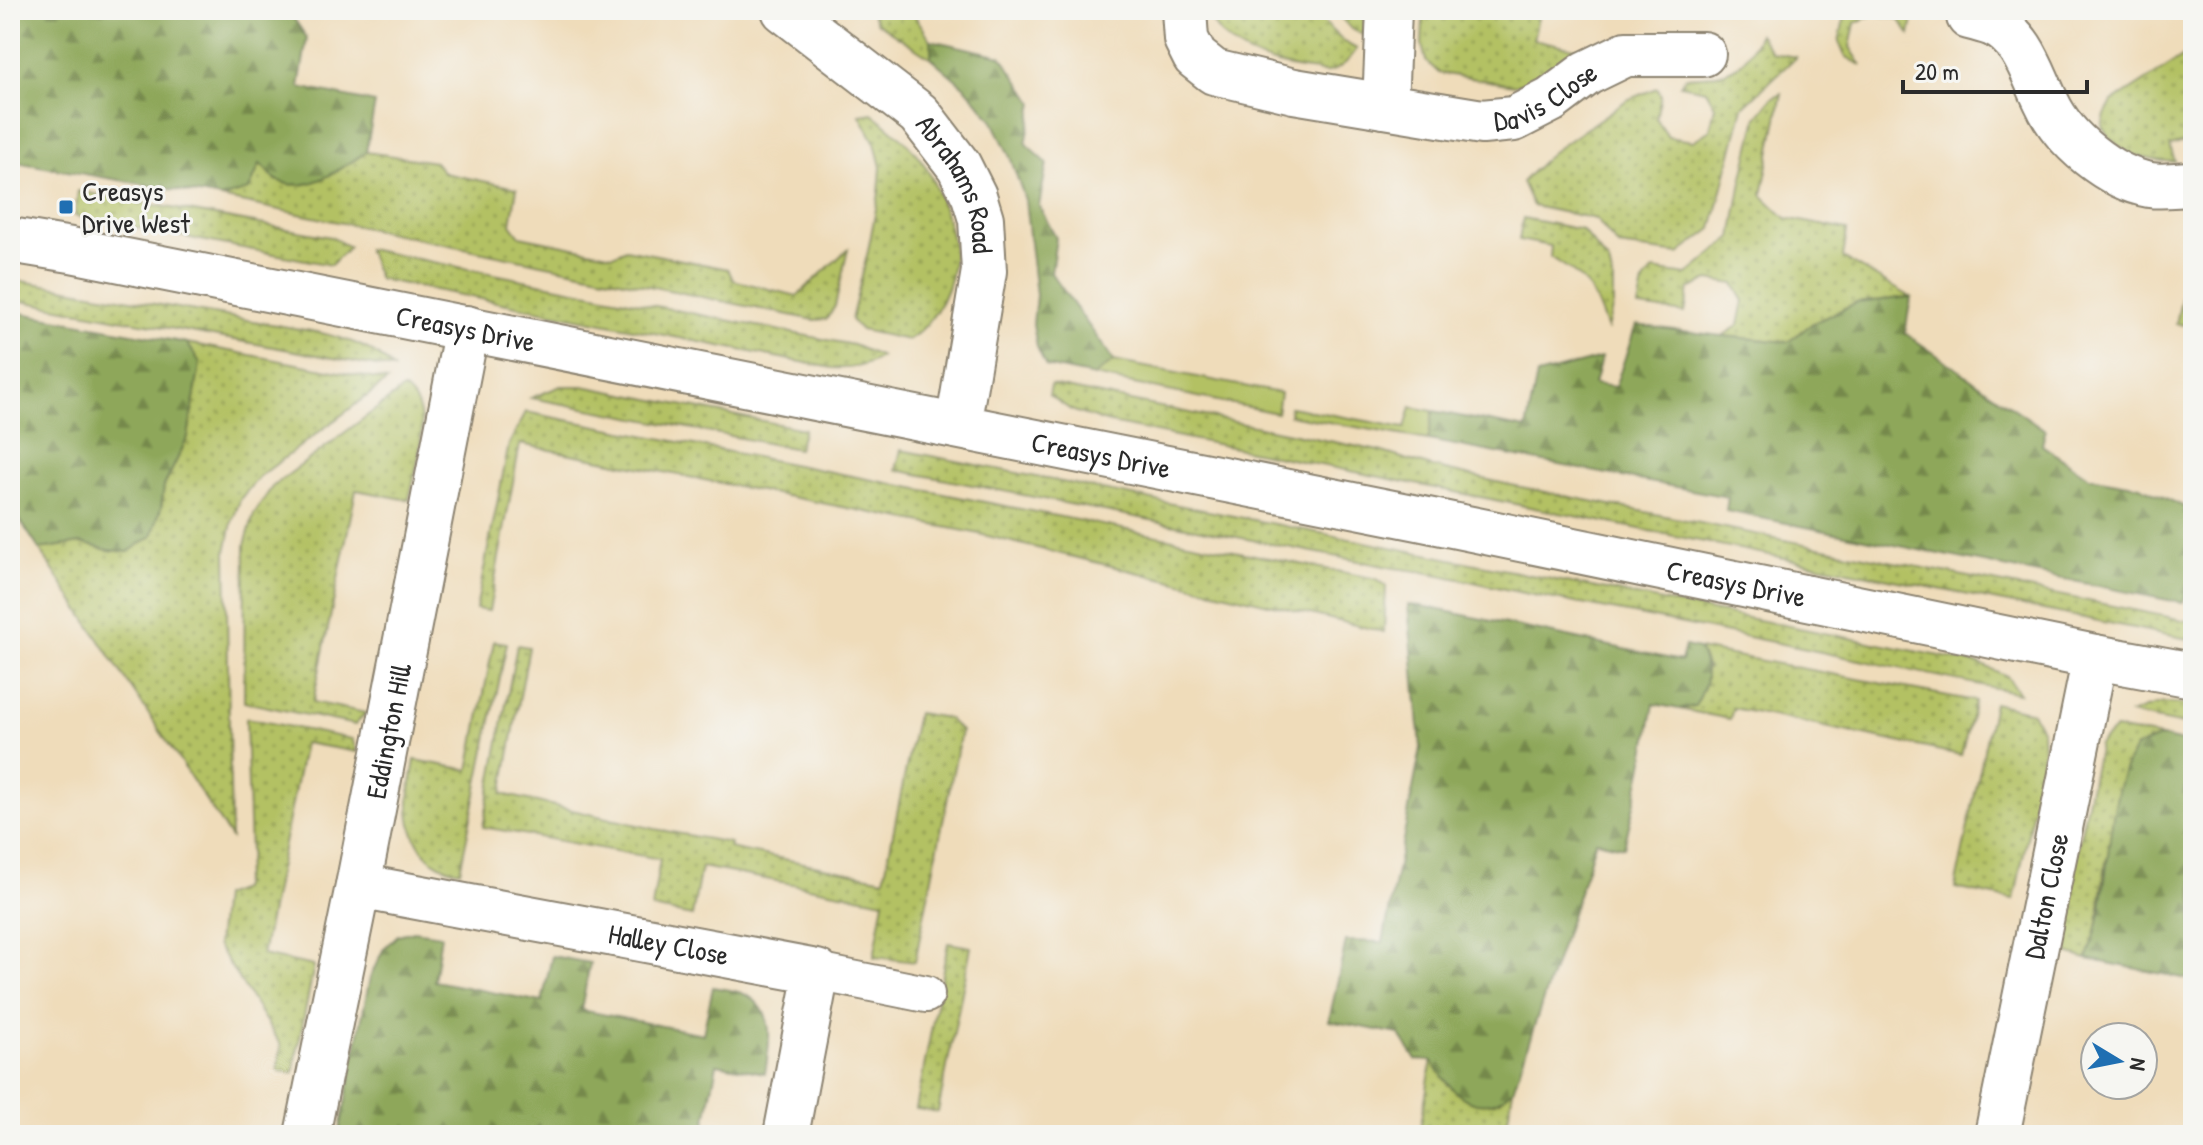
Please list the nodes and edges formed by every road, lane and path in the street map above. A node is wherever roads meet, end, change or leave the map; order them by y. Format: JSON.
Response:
{"nodes":[{"id":1,"x":784,"y":10,"type":"edge"},
{"id":2,"x":1184,"y":10,"type":"edge"},
{"id":3,"x":1389,"y":10,"type":"edge"},
{"id":4,"x":1969,"y":17,"type":"dead end"},
{"id":5,"x":1703,"y":54,"type":"dead end"},
{"id":6,"x":1385,"y":106,"type":"junction"},
{"id":7,"x":2193,"y":184,"type":"edge"},
{"id":8,"x":10,"y":240,"type":"edge"},
{"id":9,"x":467,"y":328,"type":"junction"},
{"id":10,"x":958,"y":426,"type":"junction"},
{"id":11,"x":2095,"y":657,"type":"junction"},
{"id":12,"x":2193,"y":675,"type":"edge"},
{"id":13,"x":358,"y":886,"type":"junction"},
{"id":14,"x":817,"y":972,"type":"junction"},
{"id":15,"x":926,"y":994,"type":"dead end"},
{"id":16,"x":307,"y":1135,"type":"edge"},
{"id":17,"x":786,"y":1135,"type":"edge"},
{"id":18,"x":1997,"y":1135,"type":"edge"}],
"edges":[{"from":1,"to":10,"type":"street","name":"Abrahams Road"},
{"from":2,"to":6,"type":"street","name":"Davis Close"},
{"from":3,"to":6,"type":"street"},
{"from":4,"to":7,"type":"street"},
{"from":5,"to":6,"type":"street","name":"Davis Close"},
{"from":8,"to":9,"type":"street","name":"Creasys Drive"},
{"from":9,"to":10,"type":"street","name":"Creasys Drive"},
{"from":9,"to":13,"type":"street","name":"Eddington Hill"},
{"from":10,"to":11,"type":"street","name":"Creasys Drive"},
{"from":11,"to":12,"type":"street","name":"Creasys Drive"},
{"from":11,"to":18,"type":"street","name":"Dalton Close"},
{"from":13,"to":14,"type":"street","name":"Halley Close"},
{"from":13,"to":16,"type":"street","name":"Eddington Hill"},
{"from":14,"to":15,"type":"lane"},
{"from":14,"to":17,"type":"street"}]}
